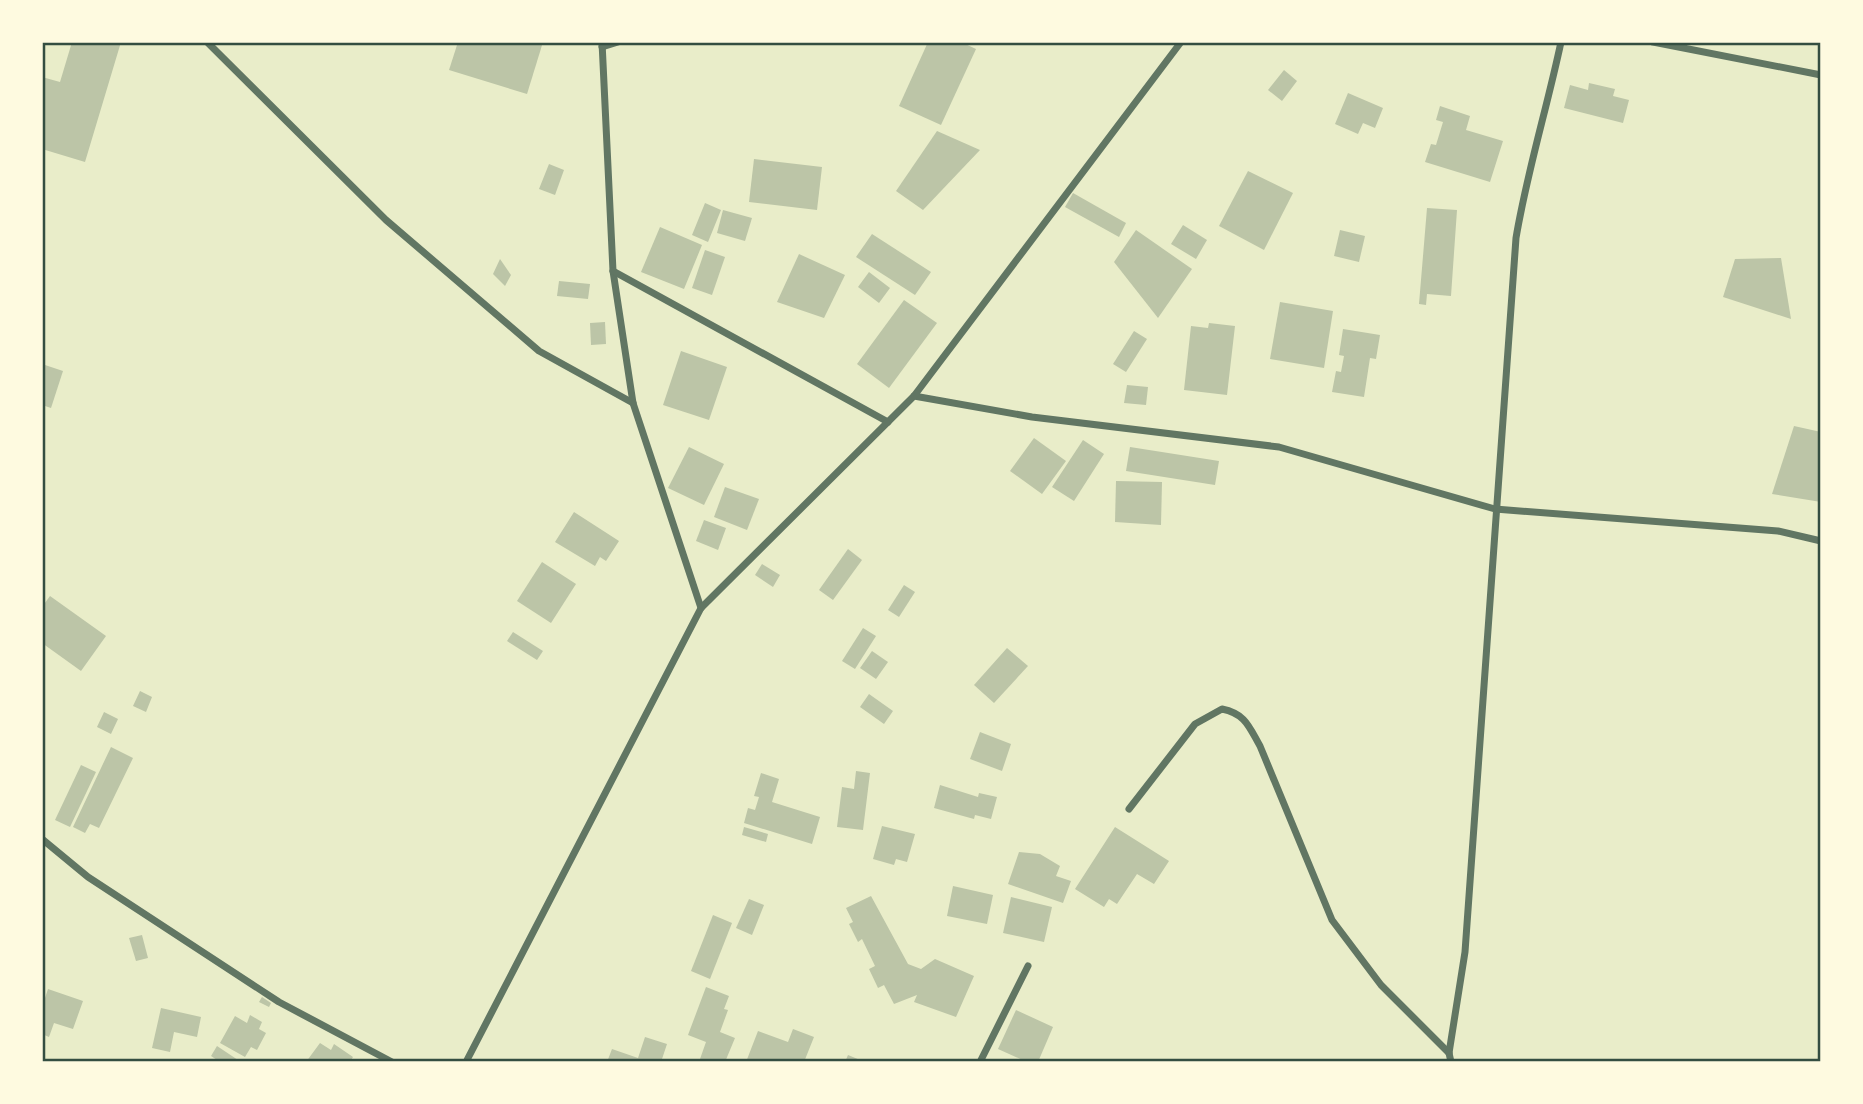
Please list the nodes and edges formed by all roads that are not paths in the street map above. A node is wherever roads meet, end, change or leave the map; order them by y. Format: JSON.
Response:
{"nodes":[{"id":1,"x":207,"y":42,"type":"edge"},
{"id":2,"x":618,"y":42,"type":"edge"},
{"id":3,"x":1181,"y":42,"type":"edge"},
{"id":4,"x":1561,"y":42,"type":"edge"},
{"id":5,"x":1653,"y":42,"type":"edge"},
{"id":6,"x":602,"y":44,"type":"edge"},
{"id":7,"x":1821,"y":75,"type":"edge"},
{"id":8,"x":613,"y":271,"type":"junction"},
{"id":9,"x":914,"y":396,"type":"junction"},
{"id":10,"x":634,"y":404,"type":"junction"},
{"id":11,"x":888,"y":422,"type":"junction"},
{"id":12,"x":1496,"y":509,"type":"junction"},
{"id":13,"x":1821,"y":541,"type":"edge"},
{"id":14,"x":701,"y":608,"type":"junction"},
{"id":15,"x":1129,"y":809,"type":"dead end"},
{"id":16,"x":42,"y":839,"type":"edge"},
{"id":17,"x":1028,"y":966,"type":"dead end"},
{"id":18,"x":1449,"y":1053,"type":"junction"},
{"id":19,"x":392,"y":1062,"type":"edge"},
{"id":20,"x":466,"y":1062,"type":"edge"},
{"id":21,"x":980,"y":1062,"type":"edge"},
{"id":22,"x":1451,"y":1062,"type":"edge"}],
"edges":[{"from":1,"to":10,"type":"street"},
{"from":2,"to":6,"type":"street"},
{"from":3,"to":9,"type":"street"},
{"from":4,"to":12,"type":"street"},
{"from":5,"to":7,"type":"street"},
{"from":6,"to":8,"type":"street"},
{"from":8,"to":10,"type":"street"},
{"from":8,"to":11,"type":"street"},
{"from":9,"to":11,"type":"street"},
{"from":9,"to":12,"type":"street"},
{"from":10,"to":14,"type":"street"},
{"from":11,"to":14,"type":"street"},
{"from":12,"to":13,"type":"street"},
{"from":12,"to":18,"type":"street"},
{"from":14,"to":20,"type":"street"},
{"from":15,"to":18,"type":"street"},
{"from":16,"to":19,"type":"street"},
{"from":17,"to":21,"type":"street"},
{"from":18,"to":22,"type":"street"}]}
